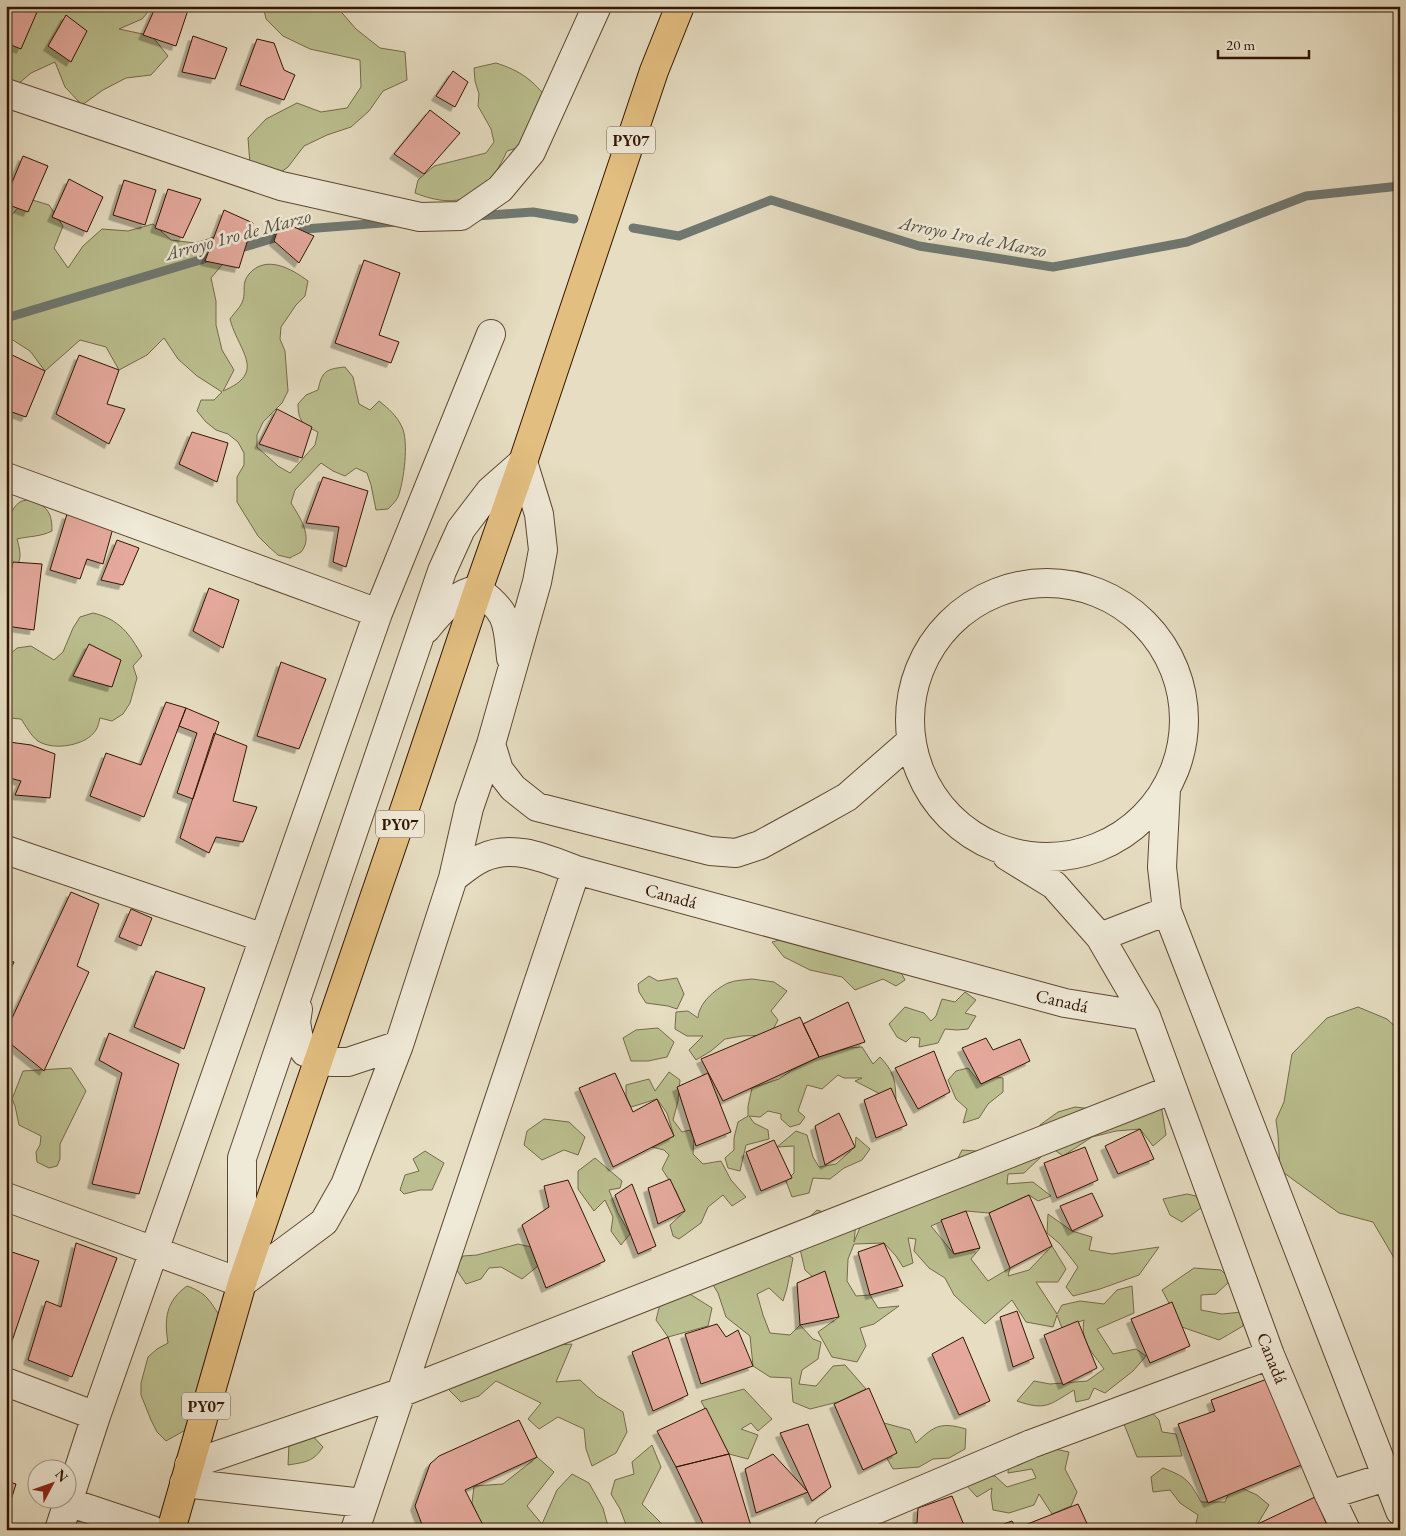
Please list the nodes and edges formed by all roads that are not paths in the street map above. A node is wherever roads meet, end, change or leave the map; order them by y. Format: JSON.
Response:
{"nodes":[{"id":1,"x":597,"y":6,"type":"edge"},
{"id":2,"x":680,"y":6,"type":"edge"},
{"id":3,"x":6,"y":93,"type":"edge"},
{"id":4,"x":492,"y":334,"type":"dead end"},
{"id":5,"x":523,"y":462,"type":"junction"},
{"id":6,"x":6,"y":477,"type":"edge"},
{"id":7,"x":478,"y":590,"type":"junction"},
{"id":8,"x":378,"y":613,"type":"junction"},
{"id":9,"x":419,"y":638,"type":"junction"},
{"id":10,"x":512,"y":667,"type":"junction"},
{"id":11,"x":911,"y":741,"type":"junction"},
{"id":12,"x":491,"y":744,"type":"junction"},
{"id":13,"x":1166,"y":789,"type":"junction"},
{"id":14,"x":980,"y":840,"type":"junction"},
{"id":15,"x":6,"y":850,"type":"edge"},
{"id":16,"x":576,"y":870,"type":"junction"},
{"id":17,"x":453,"y":878,"type":"junction"},
{"id":18,"x":1166,"y":911,"type":"junction"},
{"id":19,"x":1100,"y":937,"type":"junction"},
{"id":20,"x":264,"y":938,"type":"junction"},
{"id":21,"x":301,"y":983,"type":"junction"},
{"id":22,"x":1146,"y":1016,"type":"junction"},
{"id":23,"x":399,"y":1045,"type":"junction"},
{"id":24,"x":319,"y":1058,"type":"junction"},
{"id":25,"x":1171,"y":1090,"type":"junction"},
{"id":26,"x":6,"y":1197,"type":"edge"},
{"id":27,"x":155,"y":1252,"type":"junction"},
{"id":28,"x":242,"y":1282,"type":"junction"},
{"id":29,"x":1270,"y":1354,"type":"junction"},
{"id":30,"x":6,"y":1382,"type":"edge"},
{"id":31,"x":400,"y":1393,"type":"junction"},
{"id":32,"x":96,"y":1416,"type":"junction"},
{"id":33,"x":78,"y":1471,"type":"edge"},
{"id":34,"x":186,"y":1474,"type":"junction"},
{"id":35,"x":1386,"y":1477,"type":"junction"},
{"id":36,"x":1329,"y":1495,"type":"junction"},
{"id":37,"x":363,"y":1504,"type":"junction"},
{"id":38,"x":78,"y":1505,"type":"edge"},
{"id":39,"x":66,"y":1508,"type":"edge"},
{"id":40,"x":1400,"y":1512,"type":"edge"},
{"id":41,"x":59,"y":1530,"type":"edge"},
{"id":42,"x":152,"y":1530,"type":"edge"},
{"id":43,"x":171,"y":1530,"type":"edge"},
{"id":44,"x":354,"y":1530,"type":"edge"},
{"id":45,"x":828,"y":1530,"type":"edge"},
{"id":46,"x":1346,"y":1530,"type":"edge"}],
"edges":[{"from":1,"to":3,"type":"street"},
{"from":2,"to":5,"type":"highway","number":"PY07"},
{"from":4,"to":8,"type":"street"},
{"from":5,"to":7,"type":"highway","number":"PY07"},
{"from":5,"to":9,"type":"street"},
{"from":5,"to":10,"type":"street"},
{"from":6,"to":8,"type":"street"},
{"from":7,"to":9,"type":"street"},
{"from":7,"to":10,"type":"street"},
{"from":7,"to":24,"type":"highway","number":"PY07"},
{"from":8,"to":20,"type":"street"},
{"from":9,"to":21,"type":"street"},
{"from":10,"to":12,"type":"street"},
{"from":11,"to":12,"type":"street"},
{"from":11,"to":13,"type":"street"},
{"from":11,"to":14,"type":"street"},
{"from":12,"to":17,"type":"street"},
{"from":13,"to":14,"type":"street"},
{"from":13,"to":18,"type":"street"},
{"from":14,"to":19,"type":"street"},
{"from":15,"to":20,"type":"street"},
{"from":16,"to":17,"type":"street","name":"Canadá"},
{"from":16,"to":22,"type":"street","name":"Canadá"},
{"from":16,"to":31,"type":"street"},
{"from":17,"to":23,"type":"street"},
{"from":18,"to":19,"type":"street"},
{"from":18,"to":35,"type":"street"},
{"from":19,"to":22,"type":"street"},
{"from":20,"to":27,"type":"street"},
{"from":21,"to":24,"type":"street"},
{"from":21,"to":28,"type":"street"},
{"from":22,"to":25,"type":"street","name":"Canadá"},
{"from":23,"to":24,"type":"street"},
{"from":23,"to":28,"type":"street"},
{"from":24,"to":28,"type":"highway","number":"PY07"},
{"from":25,"to":29,"type":"street","name":"Canadá"},
{"from":25,"to":31,"type":"street"},
{"from":26,"to":27,"type":"street"},
{"from":27,"to":28,"type":"street"},
{"from":27,"to":32,"type":"street"},
{"from":28,"to":34,"type":"highway","number":"PY07"},
{"from":29,"to":36,"type":"street","name":"Canadá"},
{"from":29,"to":45,"type":"street"},
{"from":30,"to":32,"type":"street"},
{"from":31,"to":34,"type":"street"},
{"from":31,"to":37,"type":"street"},
{"from":32,"to":33,"type":"street"},
{"from":34,"to":37,"type":"street"},
{"from":34,"to":43,"type":"highway","number":"PY07"},
{"from":35,"to":36,"type":"street"},
{"from":35,"to":40,"type":"street"},
{"from":36,"to":46,"type":"street","name":"Canadá"},
{"from":37,"to":44,"type":"street"},
{"from":38,"to":42,"type":"street"},
{"from":39,"to":41,"type":"street"}]}
